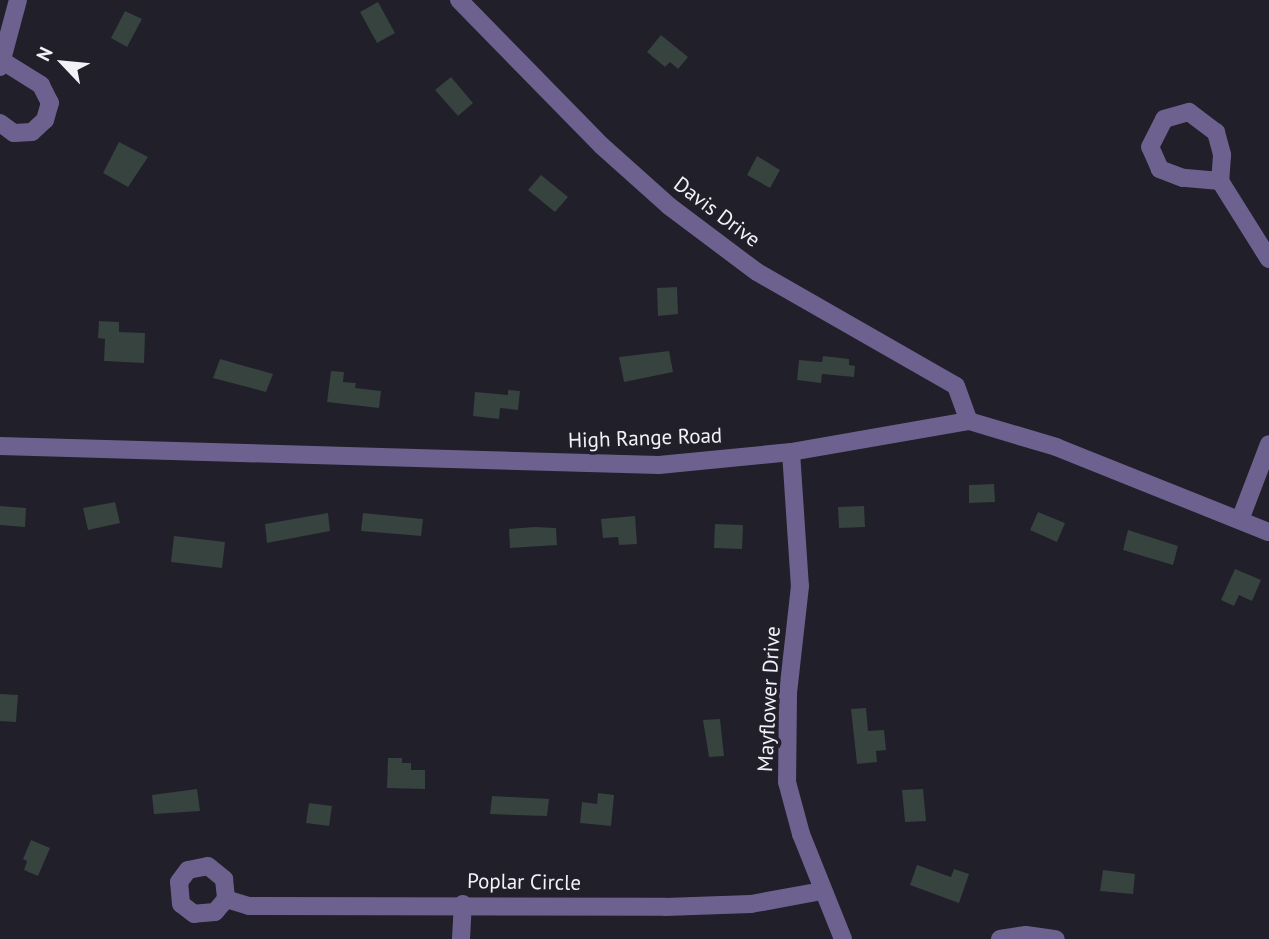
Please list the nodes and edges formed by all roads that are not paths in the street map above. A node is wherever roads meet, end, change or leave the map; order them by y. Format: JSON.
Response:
{"nodes":[{"id":1,"x":18,"y":0,"type":"edge"},
{"id":2,"x":459,"y":0,"type":"edge"},
{"id":3,"x":1,"y":63,"type":"edge"},
{"id":4,"x":0,"y":123,"type":"edge"},
{"id":5,"x":1220,"y":181,"type":"junction"},
{"id":6,"x":1269,"y":259,"type":"edge"},
{"id":7,"x":969,"y":421,"type":"junction"},
{"id":8,"x":1269,"y":444,"type":"edge"},
{"id":9,"x":0,"y":446,"type":"edge"},
{"id":10,"x":791,"y":452,"type":"junction"},
{"id":11,"x":1240,"y":520,"type":"junction"},
{"id":12,"x":1269,"y":533,"type":"edge"},
{"id":13,"x":822,"y":891,"type":"junction"},
{"id":14,"x":226,"y":899,"type":"dead end"},
{"id":15,"x":463,"y":904,"type":"junction"},
{"id":16,"x":461,"y":939,"type":"edge"},
{"id":17,"x":843,"y":939,"type":"edge"},
{"id":18,"x":1000,"y":939,"type":"edge"},
{"id":19,"x":1056,"y":939,"type":"edge"}],
"edges":[{"from":1,"to":3,"type":"street"},
{"from":2,"to":7,"type":"street","name":"Davis Drive"},
{"from":3,"to":4,"type":"street"},
{"from":5,"to":5,"type":"street"},
{"from":5,"to":6,"type":"street"},
{"from":7,"to":10,"type":"street","name":"High Range Road"},
{"from":7,"to":11,"type":"street","name":"High Range Road"},
{"from":8,"to":11,"type":"street"},
{"from":9,"to":10,"type":"street","name":"High Range Road"},
{"from":10,"to":13,"type":"street","name":"Mayflower Drive"},
{"from":11,"to":12,"type":"street","name":"High Range Road"},
{"from":13,"to":15,"type":"street","name":"Poplar Circle"},
{"from":13,"to":17,"type":"street","name":"Mayflower Drive"},
{"from":14,"to":15,"type":"street","name":"Poplar Circle"},
{"from":15,"to":16,"type":"street"},
{"from":18,"to":19,"type":"street"}]}
